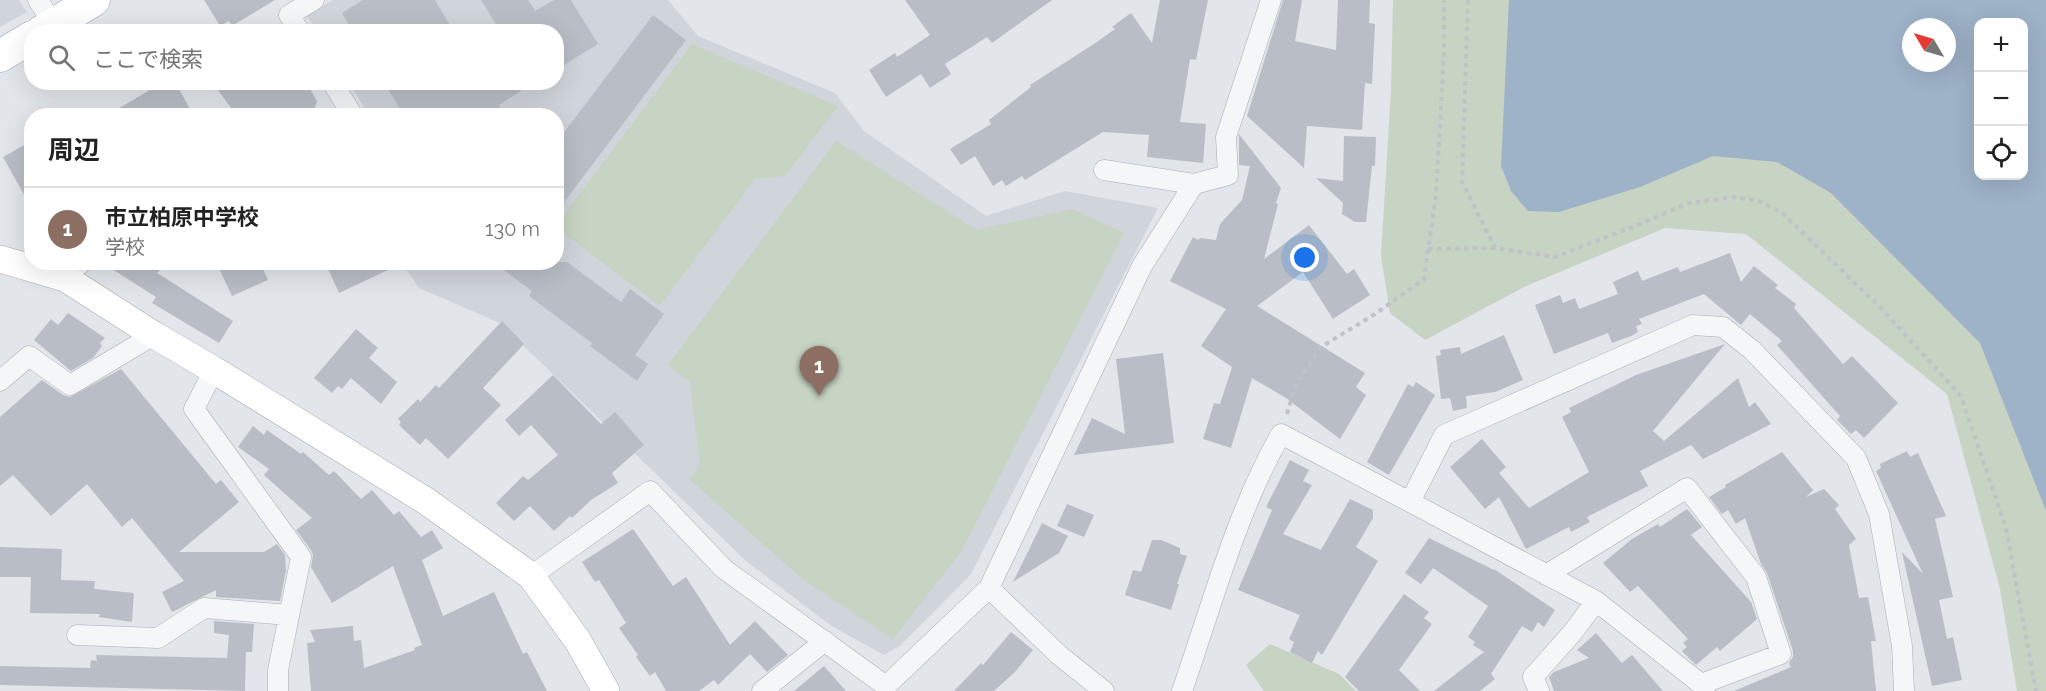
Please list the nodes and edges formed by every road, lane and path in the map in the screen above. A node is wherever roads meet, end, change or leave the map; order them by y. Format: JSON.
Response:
{"nodes":[{"id":1,"x":94,"y":0,"type":"edge"},
{"id":2,"x":314,"y":0,"type":"edge"},
{"id":3,"x":1271,"y":0,"type":"edge"},
{"id":4,"x":1444,"y":0,"type":"edge"},
{"id":5,"x":1468,"y":0,"type":"edge"},
{"id":6,"x":41,"y":23,"type":"edge"},
{"id":7,"x":295,"y":24,"type":"edge"},
{"id":8,"x":24,"y":37,"type":"edge"},
{"id":9,"x":0,"y":56,"type":"edge"},
{"id":10,"x":337,"y":90,"type":"edge"},
{"id":11,"x":347,"y":108,"type":"edge"},
{"id":12,"x":1104,"y":170,"type":"dead end"},
{"id":13,"x":1194,"y":184,"type":"junction"},
{"id":14,"x":1495,"y":248,"type":"junction"},
{"id":15,"x":1428,"y":249,"type":"junction"},
{"id":16,"x":0,"y":259,"type":"edge"},
{"id":17,"x":24,"y":263,"type":"edge"},
{"id":18,"x":73,"y":270,"type":"edge"},
{"id":19,"x":154,"y":335,"type":"junction"},
{"id":20,"x":214,"y":370,"type":"junction"},
{"id":21,"x":0,"y":381,"type":"edge"},
{"id":22,"x":1281,"y":434,"type":"junction"},
{"id":23,"x":1410,"y":502,"type":"junction"},
{"id":24,"x":1546,"y":575,"type":"junction"},
{"id":25,"x":531,"y":576,"type":"junction"},
{"id":26,"x":989,"y":588,"type":"junction"},
{"id":27,"x":1596,"y":602,"type":"junction"},
{"id":28,"x":289,"y":615,"type":"junction"},
{"id":29,"x":77,"y":635,"type":"dead end"},
{"id":30,"x":825,"y":641,"type":"junction"},
{"id":31,"x":1703,"y":687,"type":"edge"},
{"id":32,"x":278,"y":691,"type":"edge"},
{"id":33,"x":606,"y":691,"type":"edge"},
{"id":34,"x":762,"y":691,"type":"edge"},
{"id":35,"x":1104,"y":691,"type":"edge"},
{"id":36,"x":1182,"y":691,"type":"edge"},
{"id":37,"x":1539,"y":691,"type":"edge"},
{"id":38,"x":1904,"y":691,"type":"edge"},
{"id":39,"x":2037,"y":691,"type":"edge"}],
"edges":[{"from":1,"to":6,"type":"main road"},
{"from":2,"to":7,"type":"street"},
{"from":3,"to":13,"type":"street"},
{"from":4,"to":15,"type":"path"},
{"from":5,"to":14,"type":"path"},
{"from":8,"to":9,"type":"main road"},
{"from":10,"to":11,"type":"street"},
{"from":12,"to":13,"type":"street"},
{"from":13,"to":26,"type":"street"},
{"from":14,"to":15,"type":"path"},
{"from":14,"to":39,"type":"path"},
{"from":15,"to":22,"type":"path"},
{"from":16,"to":17,"type":"street"},
{"from":18,"to":19,"type":"street"},
{"from":19,"to":20,"type":"street"},
{"from":19,"to":21,"type":"street"},
{"from":20,"to":25,"type":"street"},
{"from":20,"to":28,"type":"street"},
{"from":22,"to":23,"type":"street"},
{"from":22,"to":36,"type":"street"},
{"from":23,"to":24,"type":"street"},
{"from":23,"to":38,"type":"street"},
{"from":24,"to":27,"type":"street"},
{"from":24,"to":31,"type":"street"},
{"from":25,"to":30,"type":"street"},
{"from":25,"to":33,"type":"street"},
{"from":26,"to":30,"type":"street"},
{"from":26,"to":35,"type":"street"},
{"from":27,"to":31,"type":"street"},
{"from":27,"to":37,"type":"street"},
{"from":28,"to":29,"type":"street"},
{"from":28,"to":32,"type":"street"},
{"from":30,"to":34,"type":"street"}]}
